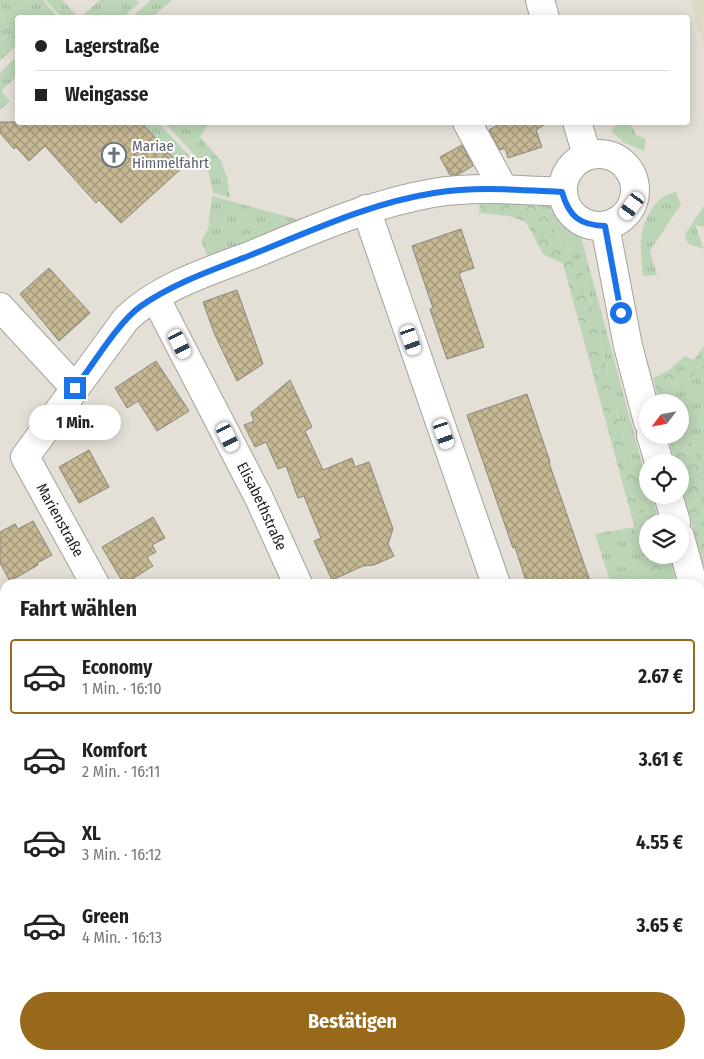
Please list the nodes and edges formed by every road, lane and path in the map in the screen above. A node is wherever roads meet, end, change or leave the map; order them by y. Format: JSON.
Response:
{"nodes":[{"id":1,"x":540,"y":0,"type":"edge"},
{"id":2,"x":544,"y":15,"type":"edge"},
{"id":3,"x":469,"y":125,"type":"edge"},
{"id":4,"x":578,"y":125,"type":"edge"},
{"id":5,"x":587,"y":156,"type":"junction"},
{"id":6,"x":503,"y":188,"type":"junction"},
{"id":7,"x":562,"y":192,"type":"junction"},
{"id":8,"x":366,"y":209,"type":"junction"},
{"id":9,"x":605,"y":226,"type":"junction"},
{"id":10,"x":155,"y":297,"type":"junction"},
{"id":11,"x":0,"y":307,"type":"edge"},
{"id":12,"x":75,"y":388,"type":"junction"},
{"id":13,"x":641,"y":394,"type":"edge"},
{"id":14,"x":687,"y":564,"type":"edge"},
{"id":15,"x":92,"y":579,"type":"edge"},
{"id":16,"x":296,"y":579,"type":"edge"},
{"id":17,"x":494,"y":579,"type":"edge"},
{"id":18,"x":692,"y":579,"type":"edge"}],
"edges":[{"from":1,"to":2,"type":"street"},
{"from":3,"to":6,"type":"street"},
{"from":4,"to":5,"type":"street"},
{"from":5,"to":7,"type":"street"},
{"from":5,"to":9,"type":"street"},
{"from":6,"to":7,"type":"street"},
{"from":6,"to":8,"type":"street"},
{"from":7,"to":9,"type":"street"},
{"from":8,"to":10,"type":"street"},
{"from":8,"to":17,"type":"street"},
{"from":9,"to":13,"type":"street"},
{"from":10,"to":12,"type":"street"},
{"from":10,"to":16,"type":"street","name":"Elisabethstraße"},
{"from":11,"to":12,"type":"street"},
{"from":12,"to":15,"type":"street","name":"Marienstraße"},
{"from":14,"to":18,"type":"street"}]}
